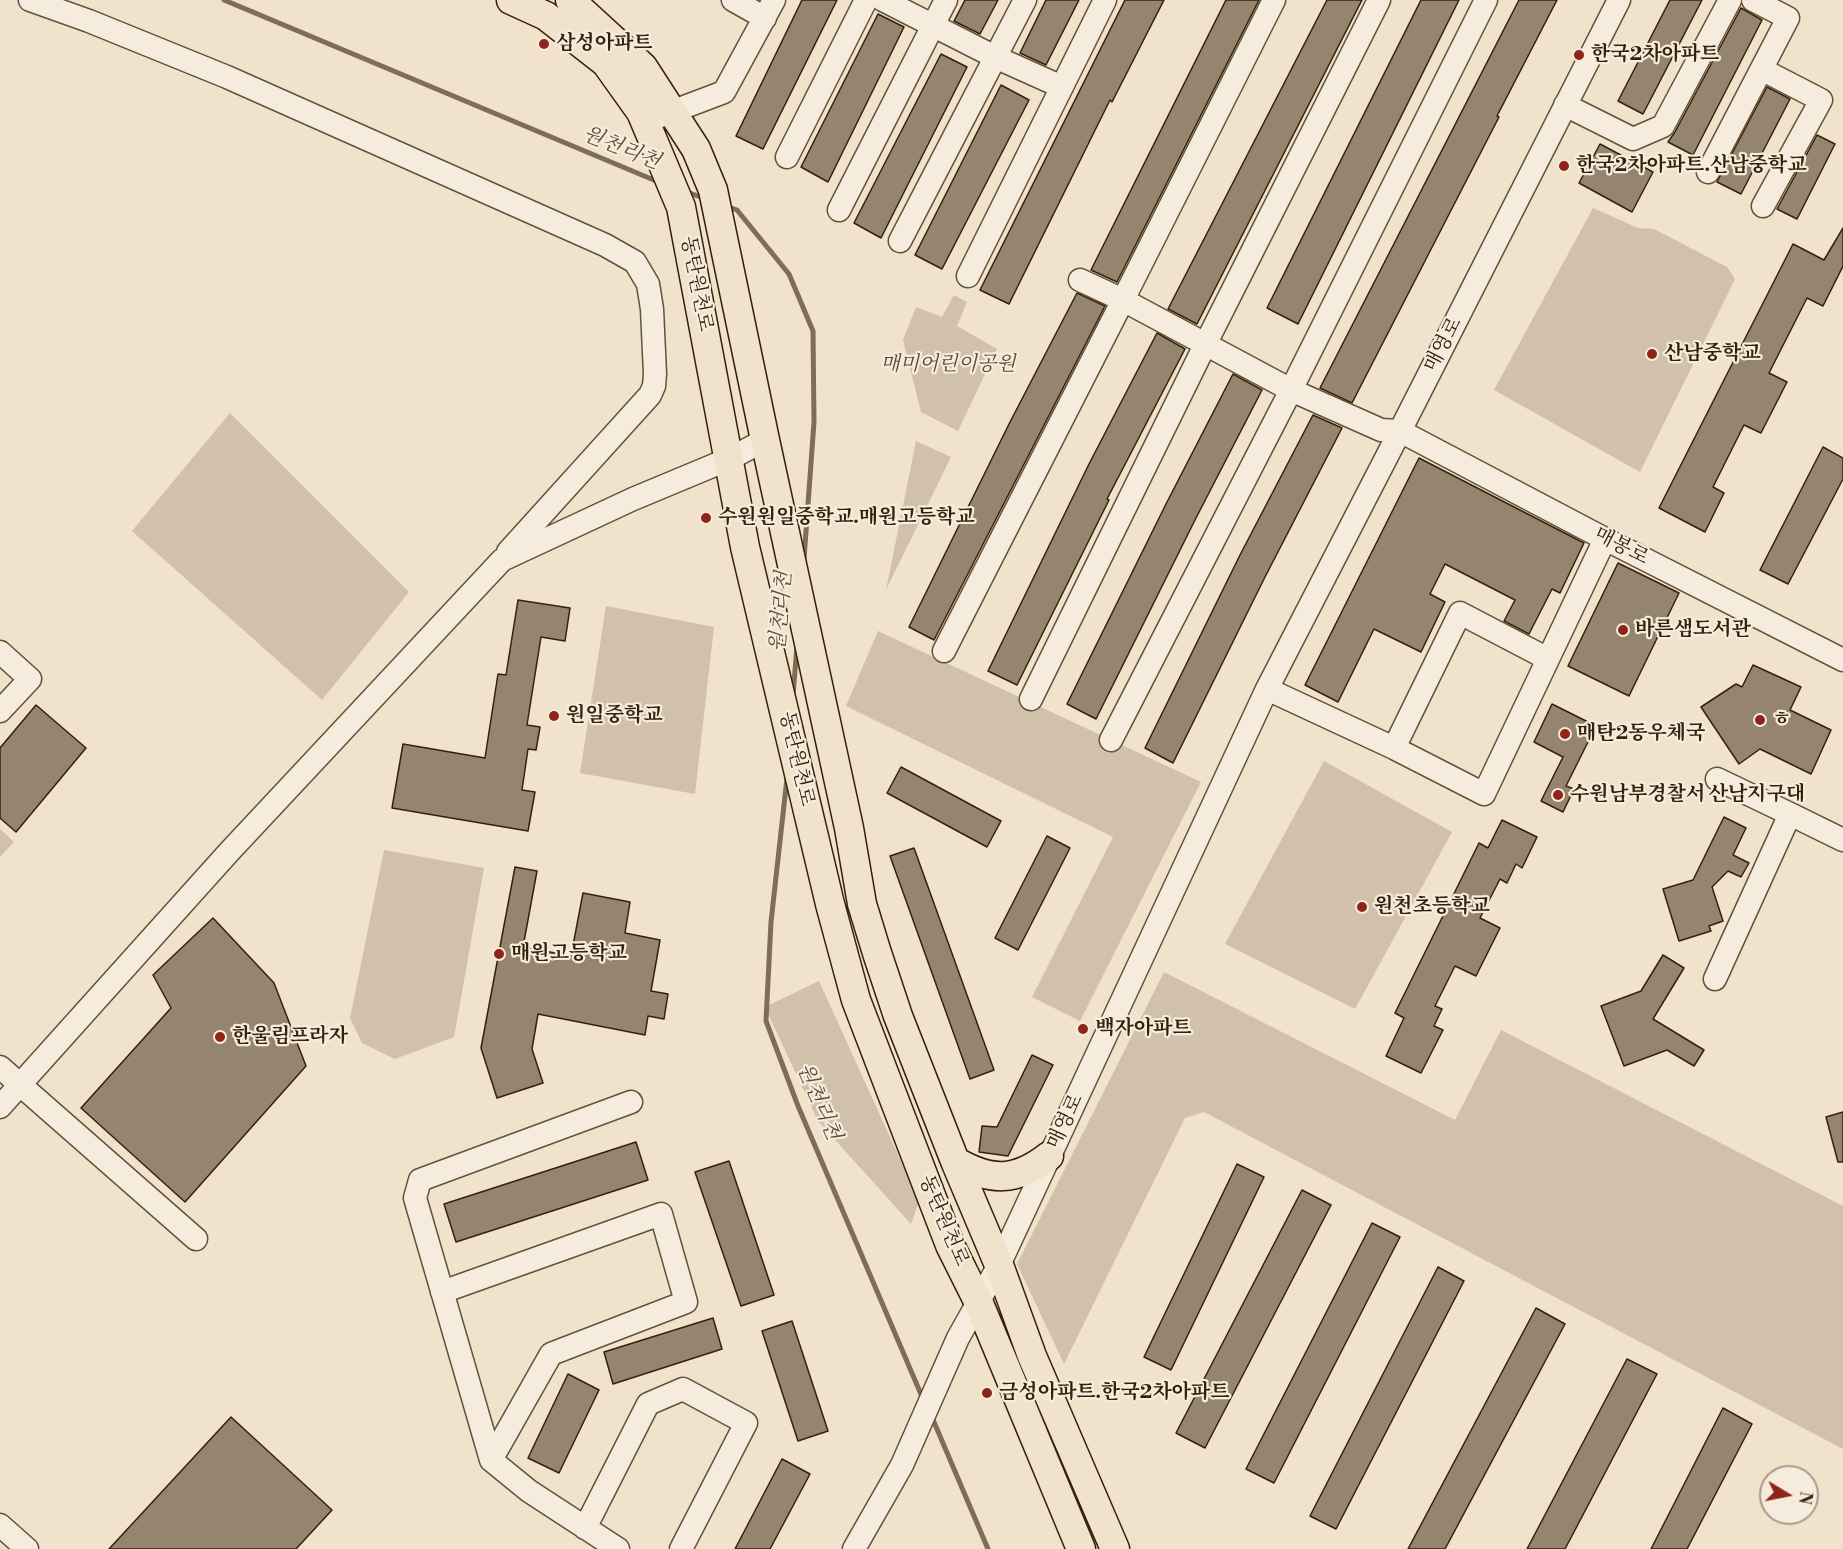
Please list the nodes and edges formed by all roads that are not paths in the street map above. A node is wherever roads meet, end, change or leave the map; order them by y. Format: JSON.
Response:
{"nodes":[{"id":1,"x":30,"y":0,"type":"edge"},
{"id":2,"x":511,"y":0,"type":"edge"},
{"id":3,"x":570,"y":0,"type":"edge"},
{"id":4,"x":733,"y":0,"type":"edge"},
{"id":5,"x":866,"y":0,"type":"edge"},
{"id":6,"x":883,"y":0,"type":"edge"},
{"id":7,"x":946,"y":0,"type":"edge"},
{"id":8,"x":1024,"y":0,"type":"edge"},
{"id":9,"x":1105,"y":0,"type":"edge"},
{"id":10,"x":1275,"y":0,"type":"edge"},
{"id":11,"x":1379,"y":0,"type":"edge"},
{"id":12,"x":1486,"y":0,"type":"edge"},
{"id":13,"x":1618,"y":0,"type":"edge"},
{"id":14,"x":1730,"y":0,"type":"edge"},
{"id":15,"x":1753,"y":0,"type":"edge"},
{"id":16,"x":770,"y":9,"type":"edge"},
{"id":17,"x":933,"y":25,"type":"junction"},
{"id":18,"x":995,"y":57,"type":"junction"},
{"id":19,"x":1762,"y":70,"type":"junction"},
{"id":20,"x":1062,"y":87,"type":"junction"},
{"id":21,"x":1565,"y":105,"type":"junction"},
{"id":22,"x":673,"y":112,"type":"junction"},
{"id":23,"x":648,"y":127,"type":"junction"},
{"id":24,"x":788,"y":157,"type":"dead end"},
{"id":25,"x":1708,"y":171,"type":"dead end"},
{"id":26,"x":1763,"y":206,"type":"dead end"},
{"id":27,"x":839,"y":210,"type":"dead end"},
{"id":28,"x":900,"y":241,"type":"dead end"},
{"id":29,"x":968,"y":276,"type":"dead end"},
{"id":30,"x":1080,"y":280,"type":"dead end"},
{"id":31,"x":1123,"y":300,"type":"junction"},
{"id":32,"x":1205,"y":345,"type":"junction"},
{"id":33,"x":1291,"y":390,"type":"junction"},
{"id":34,"x":1400,"y":431,"type":"junction"},
{"id":35,"x":767,"y":449,"type":"junction"},
{"id":36,"x":729,"y":459,"type":"junction"},
{"id":37,"x":1605,"y":539,"type":"junction"},
{"id":38,"x":502,"y":560,"type":"junction"},
{"id":39,"x":944,"y":651,"type":"dead end"},
{"id":40,"x":0,"y":652,"type":"edge"},
{"id":41,"x":1548,"y":659,"type":"junction"},
{"id":42,"x":1843,"y":660,"type":"edge"},
{"id":43,"x":1267,"y":689,"type":"junction"},
{"id":44,"x":1031,"y":699,"type":"dead end"},
{"id":45,"x":0,"y":711,"type":"edge"},
{"id":46,"x":1112,"y":740,"type":"dead end"},
{"id":47,"x":1394,"y":748,"type":"junction"},
{"id":48,"x":1717,"y":779,"type":"dead end"},
{"id":49,"x":1790,"y":814,"type":"junction"},
{"id":50,"x":1843,"y":840,"type":"edge"},
{"id":51,"x":1715,"y":979,"type":"dead end"},
{"id":52,"x":0,"y":1067,"type":"edge"},
{"id":53,"x":21,"y":1084,"type":"junction"},
{"id":54,"x":630,"y":1102,"type":"dead end"},
{"id":55,"x":0,"y":1107,"type":"edge"},
{"id":56,"x":1049,"y":1156,"type":"junction"},
{"id":57,"x":955,"y":1161,"type":"junction"},
{"id":58,"x":196,"y":1239,"type":"dead end"},
{"id":59,"x":999,"y":1265,"type":"junction"},
{"id":60,"x":442,"y":1292,"type":"junction"},
{"id":61,"x":978,"y":1302,"type":"junction"},
{"id":62,"x":491,"y":1460,"type":"junction"},
{"id":63,"x":0,"y":1525,"type":"edge"},
{"id":64,"x":585,"y":1528,"type":"junction"},
{"id":65,"x":27,"y":1549,"type":"edge"},
{"id":66,"x":618,"y":1549,"type":"edge"},
{"id":67,"x":681,"y":1549,"type":"edge"},
{"id":68,"x":854,"y":1549,"type":"edge"},
{"id":69,"x":1081,"y":1549,"type":"edge"},
{"id":70,"x":1115,"y":1549,"type":"edge"}],
"edges":[{"from":1,"to":38,"type":"street"},
{"from":2,"to":23,"type":"main road","name":"동탄원천로"},
{"from":3,"to":22,"type":"main road","name":"동탄원천로"},
{"from":4,"to":16,"type":"street"},
{"from":5,"to":24,"type":"street"},
{"from":6,"to":17,"type":"street"},
{"from":7,"to":17,"type":"street"},
{"from":8,"to":18,"type":"street"},
{"from":9,"to":20,"type":"street"},
{"from":10,"to":31,"type":"street"},
{"from":11,"to":32,"type":"street"},
{"from":12,"to":33,"type":"street"},
{"from":13,"to":21,"type":"street","name":"매영로"},
{"from":14,"to":21,"type":"street"},
{"from":15,"to":19,"type":"street"},
{"from":16,"to":22,"type":"street"},
{"from":17,"to":18,"type":"street"},
{"from":17,"to":27,"type":"street"},
{"from":18,"to":20,"type":"street"},
{"from":18,"to":28,"type":"street"},
{"from":19,"to":25,"type":"street"},
{"from":19,"to":26,"type":"street"},
{"from":20,"to":29,"type":"street"},
{"from":21,"to":34,"type":"street","name":"매영로"},
{"from":22,"to":23,"type":"street"},
{"from":22,"to":35,"type":"main road","name":"동탄원천로"},
{"from":23,"to":36,"type":"main road","name":"동탄원천로"},
{"from":30,"to":31,"type":"street","name":"매봉로"},
{"from":31,"to":32,"type":"street","name":"매봉로"},
{"from":31,"to":39,"type":"street"},
{"from":32,"to":33,"type":"street","name":"매봉로"},
{"from":32,"to":44,"type":"street"},
{"from":33,"to":34,"type":"street","name":"매봉로"},
{"from":33,"to":46,"type":"street"},
{"from":34,"to":37,"type":"street","name":"매봉로"},
{"from":34,"to":43,"type":"street","name":"매영로"},
{"from":35,"to":36,"type":"street"},
{"from":35,"to":57,"type":"main road","name":"동탄원천로"},
{"from":36,"to":38,"type":"street"},
{"from":36,"to":61,"type":"main road","name":"동탄원천로"},
{"from":37,"to":41,"type":"street"},
{"from":37,"to":42,"type":"street","name":"매봉로"},
{"from":38,"to":53,"type":"street"},
{"from":40,"to":45,"type":"street"},
{"from":41,"to":47,"type":"street"},
{"from":41,"to":47,"type":"street"},
{"from":43,"to":47,"type":"street"},
{"from":43,"to":56,"type":"street","name":"매영로"},
{"from":48,"to":49,"type":"street"},
{"from":49,"to":50,"type":"street"},
{"from":49,"to":51,"type":"street"},
{"from":52,"to":53,"type":"street"},
{"from":53,"to":55,"type":"street"},
{"from":53,"to":58,"type":"street"},
{"from":54,"to":60,"type":"street"},
{"from":56,"to":57,"type":"main road"},
{"from":56,"to":59,"type":"street","name":"매영로"},
{"from":57,"to":59,"type":"main road","name":"동탄원천로"},
{"from":59,"to":61,"type":"street","name":"매영로"},
{"from":59,"to":70,"type":"main road","name":"동탄원천로"},
{"from":60,"to":62,"type":"street"},
{"from":60,"to":62,"type":"street"},
{"from":61,"to":68,"type":"street","name":"매영로"},
{"from":61,"to":69,"type":"main road","name":"동탄원천로"},
{"from":62,"to":64,"type":"street"},
{"from":63,"to":65,"type":"street"},
{"from":64,"to":66,"type":"street"},
{"from":64,"to":67,"type":"street"}]}
